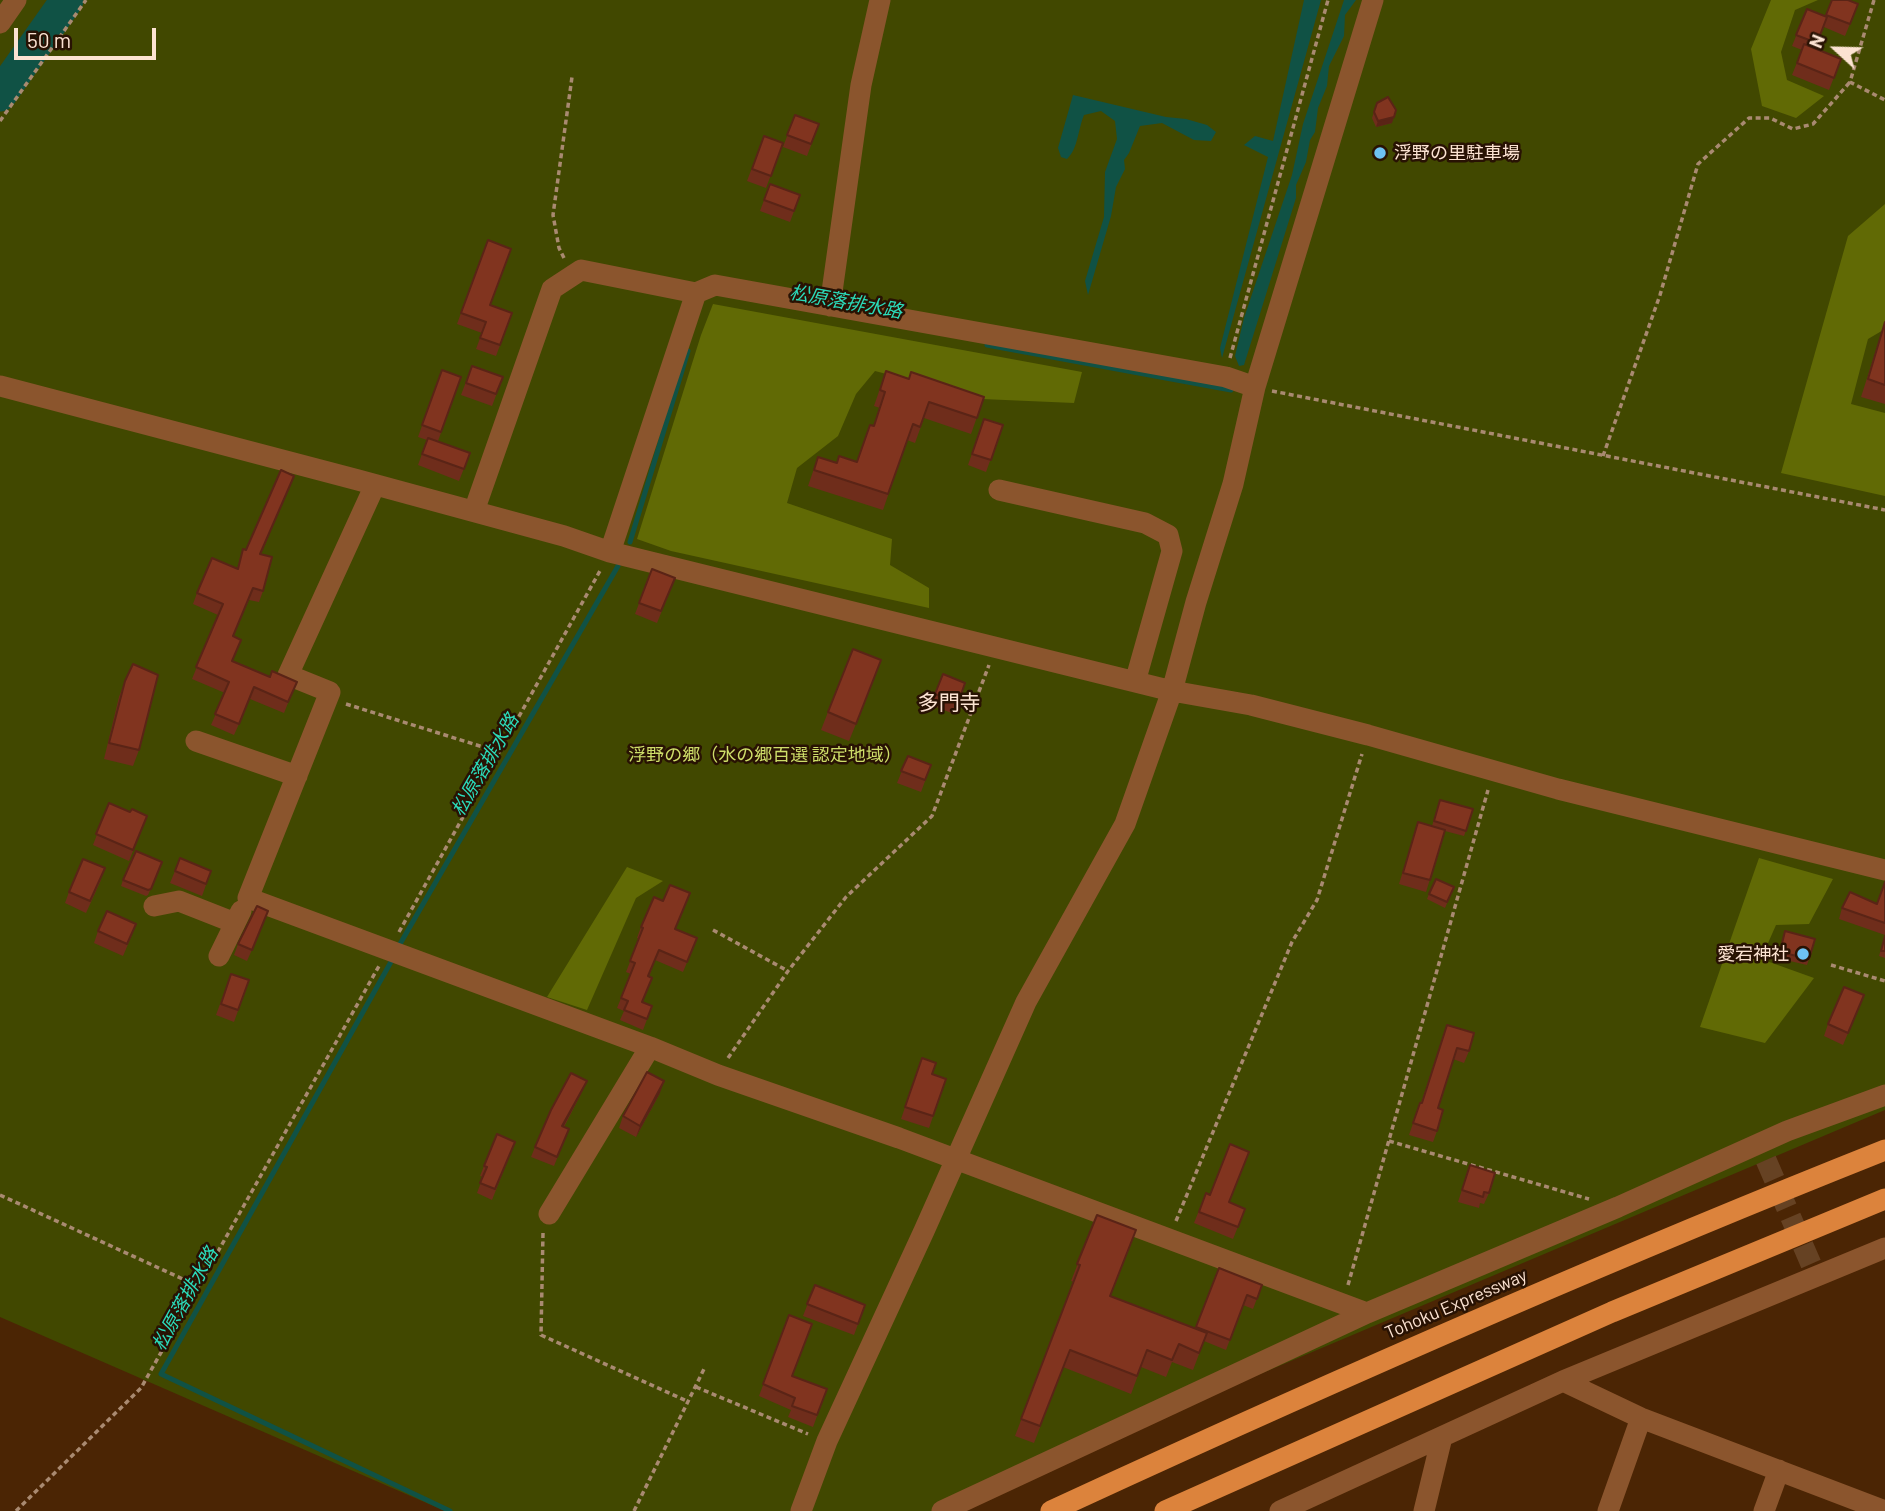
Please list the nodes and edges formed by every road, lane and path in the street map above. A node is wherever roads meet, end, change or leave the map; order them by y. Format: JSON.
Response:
{"nodes":[{"id":1,"x":16,"y":0,"type":"edge"},
{"id":2,"x":86,"y":0,"type":"edge"},
{"id":3,"x":880,"y":0,"type":"edge"},
{"id":4,"x":1328,"y":0,"type":"edge"},
{"id":5,"x":1374,"y":0,"type":"edge"},
{"id":6,"x":1874,"y":0,"type":"edge"},
{"id":7,"x":0,"y":23,"type":"edge"},
{"id":8,"x":572,"y":77,"type":"dead end"},
{"id":9,"x":1850,"y":82,"type":"junction"},
{"id":10,"x":1885,"y":100,"type":"edge"},
{"id":11,"x":0,"y":121,"type":"edge"},
{"id":12,"x":572,"y":276,"type":"junction"},
{"id":13,"x":696,"y":293,"type":"junction"},
{"id":14,"x":830,"y":306,"type":"junction"},
{"id":15,"x":1226,"y":377,"type":"junction"},
{"id":16,"x":0,"y":386,"type":"edge"},
{"id":17,"x":1255,"y":387,"type":"junction"},
{"id":18,"x":1604,"y":456,"type":"junction"},
{"id":19,"x":375,"y":485,"type":"junction"},
{"id":20,"x":999,"y":489,"type":"dead end"},
{"id":21,"x":1885,"y":510,"type":"edge"},
{"id":22,"x":474,"y":511,"type":"junction"},
{"id":23,"x":611,"y":552,"type":"junction"},
{"id":24,"x":996,"y":647,"type":"junction"},
{"id":25,"x":1135,"y":682,"type":"junction"},
{"id":26,"x":1172,"y":691,"type":"junction"},
{"id":27,"x":327,"y":699,"type":"junction"},
{"id":28,"x":1368,"y":735,"type":"junction"},
{"id":29,"x":196,"y":741,"type":"dead end"},
{"id":30,"x":499,"y":752,"type":"junction"},
{"id":31,"x":1494,"y":771,"type":"junction"},
{"id":32,"x":298,"y":776,"type":"junction"},
{"id":33,"x":1885,"y":870,"type":"edge"},
{"id":34,"x":248,"y":898,"type":"junction"},
{"id":35,"x":154,"y":906,"type":"dead end"},
{"id":36,"x":235,"y":923,"type":"junction"},
{"id":37,"x":713,"y":930,"type":"dead end"},
{"id":38,"x":388,"y":951,"type":"junction"},
{"id":39,"x":219,"y":957,"type":"dead end"},
{"id":40,"x":1831,"y":965,"type":"dead end"},
{"id":41,"x":788,"y":971,"type":"junction"},
{"id":42,"x":1885,"y":981,"type":"edge"},
{"id":43,"x":650,"y":1046,"type":"junction"},
{"id":44,"x":718,"y":1074,"type":"junction"},
{"id":45,"x":1885,"y":1095,"type":"edge"},
{"id":46,"x":1389,"y":1141,"type":"junction"},
{"id":47,"x":1885,"y":1150,"type":"edge"},
{"id":48,"x":955,"y":1160,"type":"junction"},
{"id":49,"x":0,"y":1195,"type":"edge"},
{"id":50,"x":1885,"y":1199,"type":"edge"},
{"id":51,"x":1618,"y":1207,"type":"junction"},
{"id":52,"x":549,"y":1214,"type":"joint"},
{"id":53,"x":1168,"y":1239,"type":"junction"},
{"id":54,"x":1885,"y":1248,"type":"edge"},
{"id":55,"x":198,"y":1286,"type":"junction"},
{"id":56,"x":1343,"y":1303,"type":"junction"},
{"id":57,"x":1367,"y":1312,"type":"junction"},
{"id":58,"x":705,"y":1367,"type":"dead end"},
{"id":59,"x":1563,"y":1381,"type":"junction"},
{"id":60,"x":696,"y":1387,"type":"junction"},
{"id":61,"x":689,"y":1402,"type":"junction"},
{"id":62,"x":1641,"y":1418,"type":"junction"},
{"id":63,"x":1442,"y":1437,"type":"junction"},
{"id":64,"x":827,"y":1441,"type":"junction"},
{"id":65,"x":1779,"y":1470,"type":"junction"},
{"id":66,"x":1834,"y":1502,"type":"edge"},
{"id":67,"x":16,"y":1511,"type":"edge"},
{"id":68,"x":634,"y":1511,"type":"edge"},
{"id":69,"x":801,"y":1511,"type":"edge"},
{"id":70,"x":942,"y":1511,"type":"edge"},
{"id":71,"x":1051,"y":1511,"type":"edge"},
{"id":72,"x":1165,"y":1511,"type":"edge"},
{"id":73,"x":1280,"y":1511,"type":"edge"},
{"id":74,"x":1424,"y":1511,"type":"edge"},
{"id":75,"x":1608,"y":1511,"type":"edge"},
{"id":76,"x":1764,"y":1511,"type":"edge"},
{"id":77,"x":1885,"y":1511,"type":"edge"}],
"edges":[{"from":1,"to":7,"type":"street"},
{"from":2,"to":11,"type":"path"},
{"from":3,"to":14,"type":"street"},
{"from":4,"to":15,"type":"path"},
{"from":5,"to":17,"type":"street"},
{"from":6,"to":9,"type":"path"},
{"from":8,"to":12,"type":"path"},
{"from":9,"to":10,"type":"path"},
{"from":9,"to":18,"type":"path"},
{"from":12,"to":13,"type":"street"},
{"from":12,"to":22,"type":"street"},
{"from":13,"to":14,"type":"street"},
{"from":13,"to":23,"type":"street"},
{"from":14,"to":15,"type":"street"},
{"from":15,"to":17,"type":"street"},
{"from":16,"to":19,"type":"street"},
{"from":17,"to":18,"type":"path"},
{"from":17,"to":26,"type":"street"},
{"from":18,"to":21,"type":"path"},
{"from":19,"to":22,"type":"street"},
{"from":19,"to":27,"type":"street"},
{"from":20,"to":25,"type":"street"},
{"from":22,"to":23,"type":"street"},
{"from":23,"to":24,"type":"street"},
{"from":23,"to":30,"type":"path"},
{"from":24,"to":25,"type":"street"},
{"from":24,"to":41,"type":"path"},
{"from":25,"to":26,"type":"street"},
{"from":26,"to":28,"type":"street"},
{"from":26,"to":48,"type":"street"},
{"from":27,"to":30,"type":"path"},
{"from":27,"to":32,"type":"street"},
{"from":28,"to":31,"type":"street"},
{"from":28,"to":53,"type":"path"},
{"from":29,"to":32,"type":"street"},
{"from":30,"to":38,"type":"path"},
{"from":31,"to":33,"type":"street"},
{"from":31,"to":46,"type":"path"},
{"from":32,"to":34,"type":"street"},
{"from":34,"to":36,"type":"street"},
{"from":34,"to":38,"type":"street"},
{"from":35,"to":36,"type":"street"},
{"from":36,"to":39,"type":"street"},
{"from":37,"to":41,"type":"path"},
{"from":38,"to":43,"type":"street"},
{"from":38,"to":55,"type":"path"},
{"from":40,"to":42,"type":"path"},
{"from":41,"to":44,"type":"path"},
{"from":43,"to":44,"type":"street"},
{"from":43,"to":52,"type":"street"},
{"from":44,"to":48,"type":"street"},
{"from":45,"to":51,"type":"street"},
{"from":46,"to":51,"type":"path"},
{"from":46,"to":56,"type":"path"},
{"from":47,"to":71,"type":"highway","name":"Tohoku Expressway"},
{"from":48,"to":53,"type":"street"},
{"from":48,"to":64,"type":"street"},
{"from":49,"to":55,"type":"path"},
{"from":50,"to":72,"type":"highway"},
{"from":51,"to":57,"type":"street"},
{"from":52,"to":61,"type":"path"},
{"from":53,"to":56,"type":"street"},
{"from":54,"to":59,"type":"street"},
{"from":55,"to":67,"type":"path"},
{"from":56,"to":57,"type":"street"},
{"from":57,"to":70,"type":"street"},
{"from":58,"to":60,"type":"path"},
{"from":59,"to":62,"type":"street"},
{"from":59,"to":63,"type":"street"},
{"from":60,"to":61,"type":"path"},
{"from":60,"to":64,"type":"path"},
{"from":61,"to":68,"type":"path"},
{"from":62,"to":65,"type":"street"},
{"from":62,"to":75,"type":"street"},
{"from":63,"to":73,"type":"street"},
{"from":63,"to":74,"type":"street"},
{"from":64,"to":69,"type":"street"},
{"from":65,"to":66,"type":"street"},
{"from":65,"to":76,"type":"street"},
{"from":66,"to":77,"type":"street"}]}
